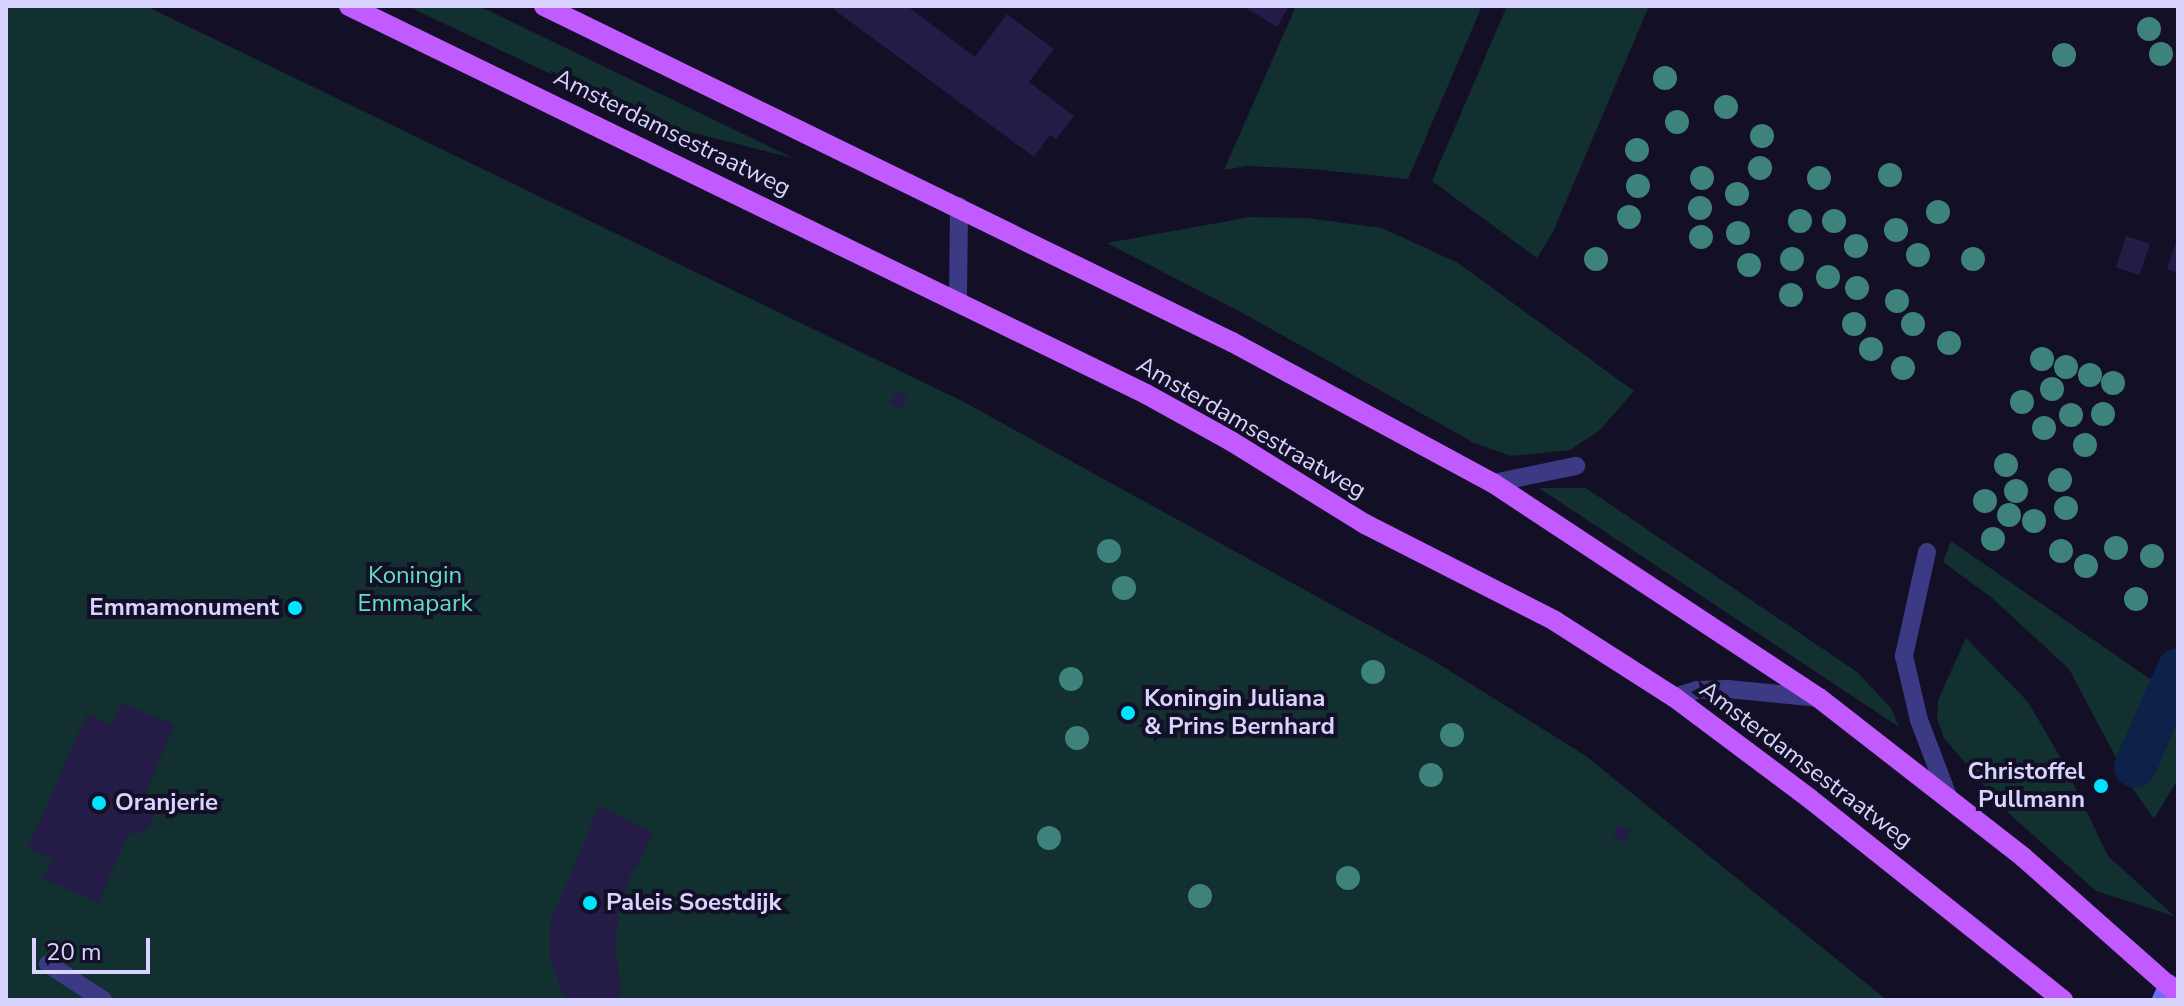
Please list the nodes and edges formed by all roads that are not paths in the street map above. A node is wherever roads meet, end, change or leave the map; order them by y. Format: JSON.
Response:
{"nodes":[{"id":1,"x":349,"y":6,"type":"edge"},
{"id":2,"x":544,"y":6,"type":"edge"},
{"id":3,"x":959,"y":206,"type":"junction"},
{"id":4,"x":958,"y":301,"type":"junction"},
{"id":5,"x":1576,"y":466,"type":"dead end"},
{"id":6,"x":1493,"y":483,"type":"junction"},
{"id":7,"x":1927,"y":552,"type":"dead end"},
{"id":8,"x":1674,"y":697,"type":"junction"},
{"id":9,"x":1819,"y":698,"type":"junction"},
{"id":10,"x":1949,"y":799,"type":"junction"},
{"id":11,"x":48,"y":964,"type":"dead end"},
{"id":12,"x":2169,"y":993,"type":"edge"},
{"id":13,"x":103,"y":1000,"type":"edge"},
{"id":14,"x":2063,"y":1000,"type":"edge"}],
"edges":[{"from":1,"to":4,"type":"main road","name":"Amsterdamsestraatweg"},
{"from":2,"to":3,"type":"main road"},
{"from":3,"to":4,"type":"lane"},
{"from":3,"to":6,"type":"main road"},
{"from":4,"to":8,"type":"main road","name":"Amsterdamsestraatweg"},
{"from":5,"to":6,"type":"lane"},
{"from":6,"to":9,"type":"main road"},
{"from":7,"to":10,"type":"lane"},
{"from":8,"to":9,"type":"lane"},
{"from":8,"to":14,"type":"main road","name":"Amsterdamsestraatweg"},
{"from":9,"to":10,"type":"main road"},
{"from":10,"to":12,"type":"main road"},
{"from":11,"to":13,"type":"lane"}]}
